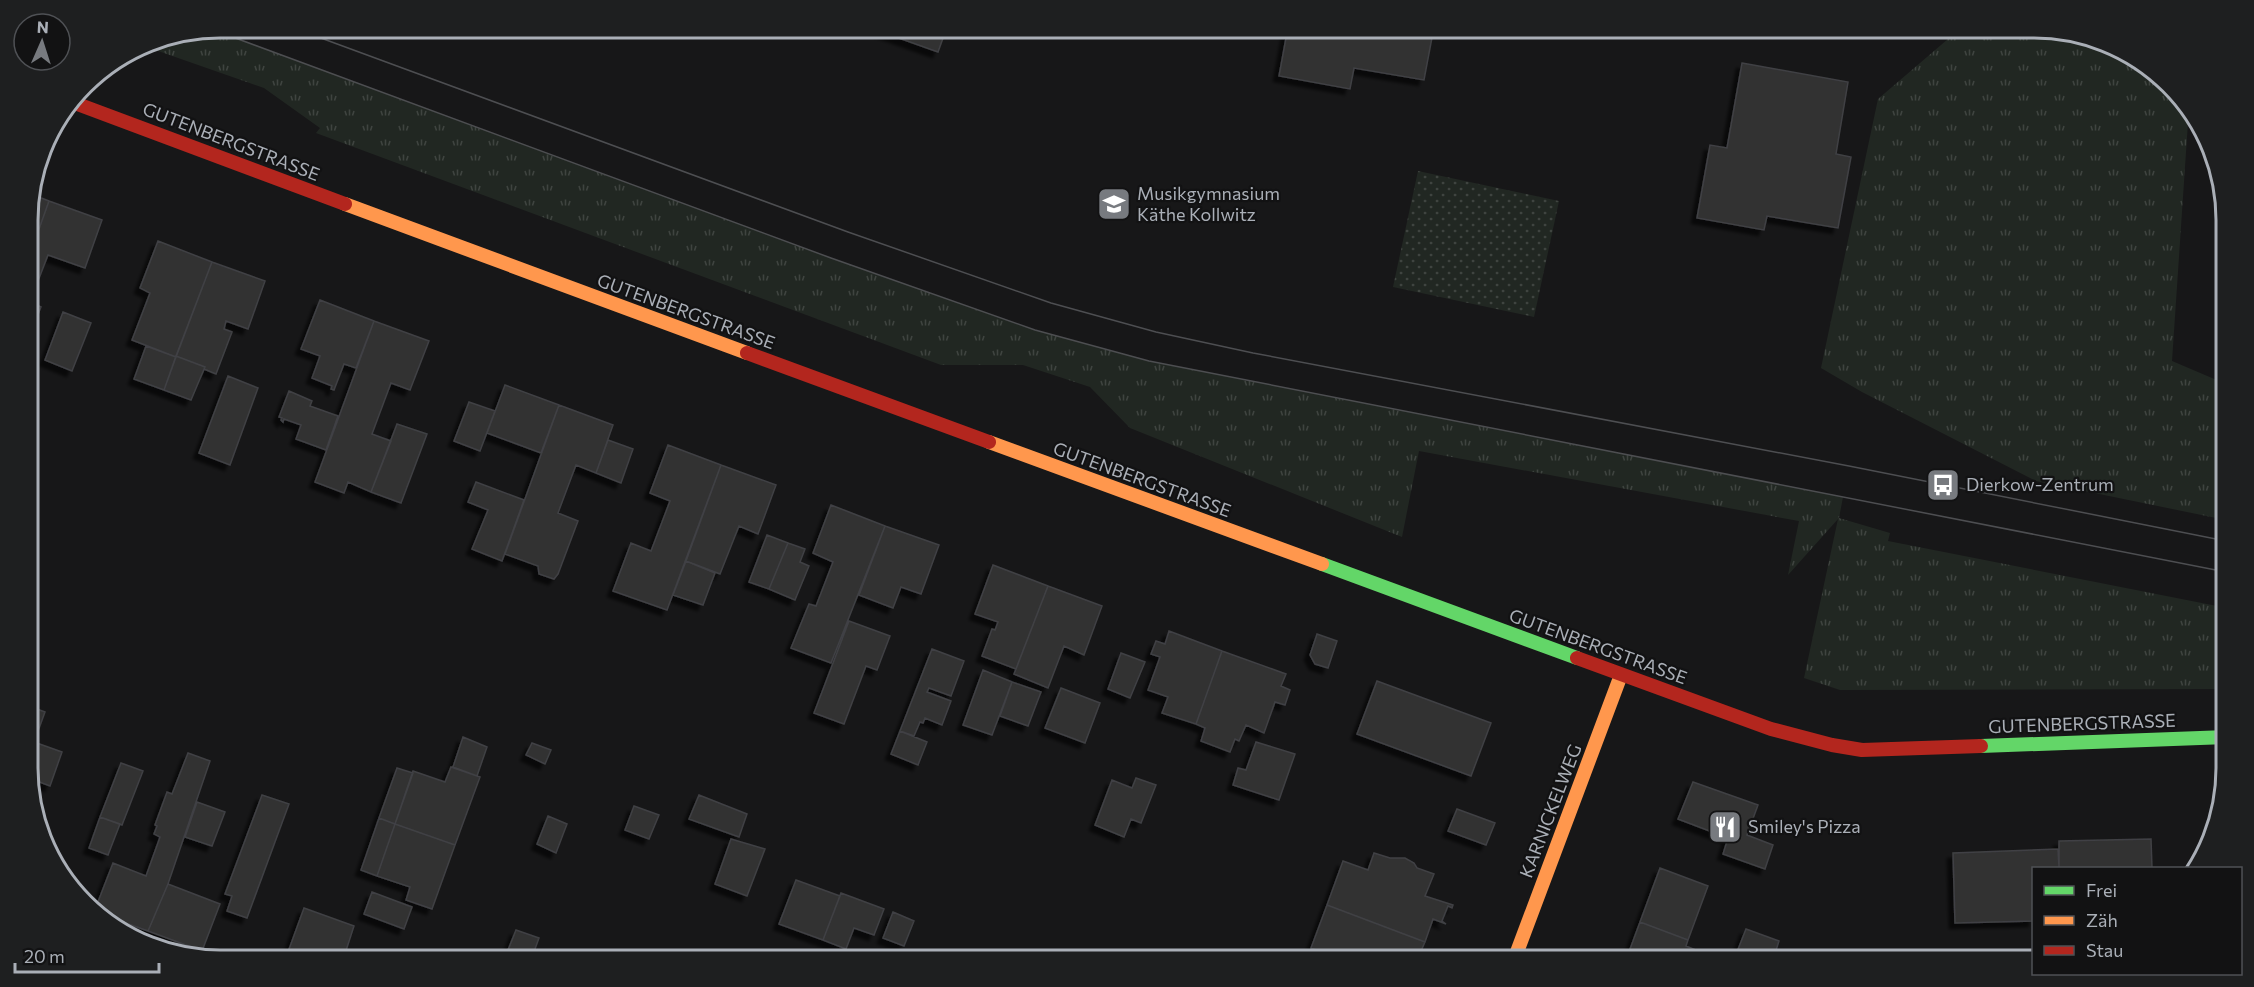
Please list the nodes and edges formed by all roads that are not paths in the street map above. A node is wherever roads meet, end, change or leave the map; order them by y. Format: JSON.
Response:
{"nodes":[{"id":1,"x":79,"y":105,"type":"edge"},
{"id":2,"x":1621,"y":675,"type":"junction"},
{"id":3,"x":2217,"y":737,"type":"edge"},
{"id":4,"x":1518,"y":949,"type":"edge"}],
"edges":[{"from":1,"to":2,"type":"street","name":"GUTENBERGSTRASSE"},
{"from":2,"to":3,"type":"street","name":"GUTENBERGSTRASSE"},
{"from":2,"to":4,"type":"street","name":"KARNICKELWEG"}]}
